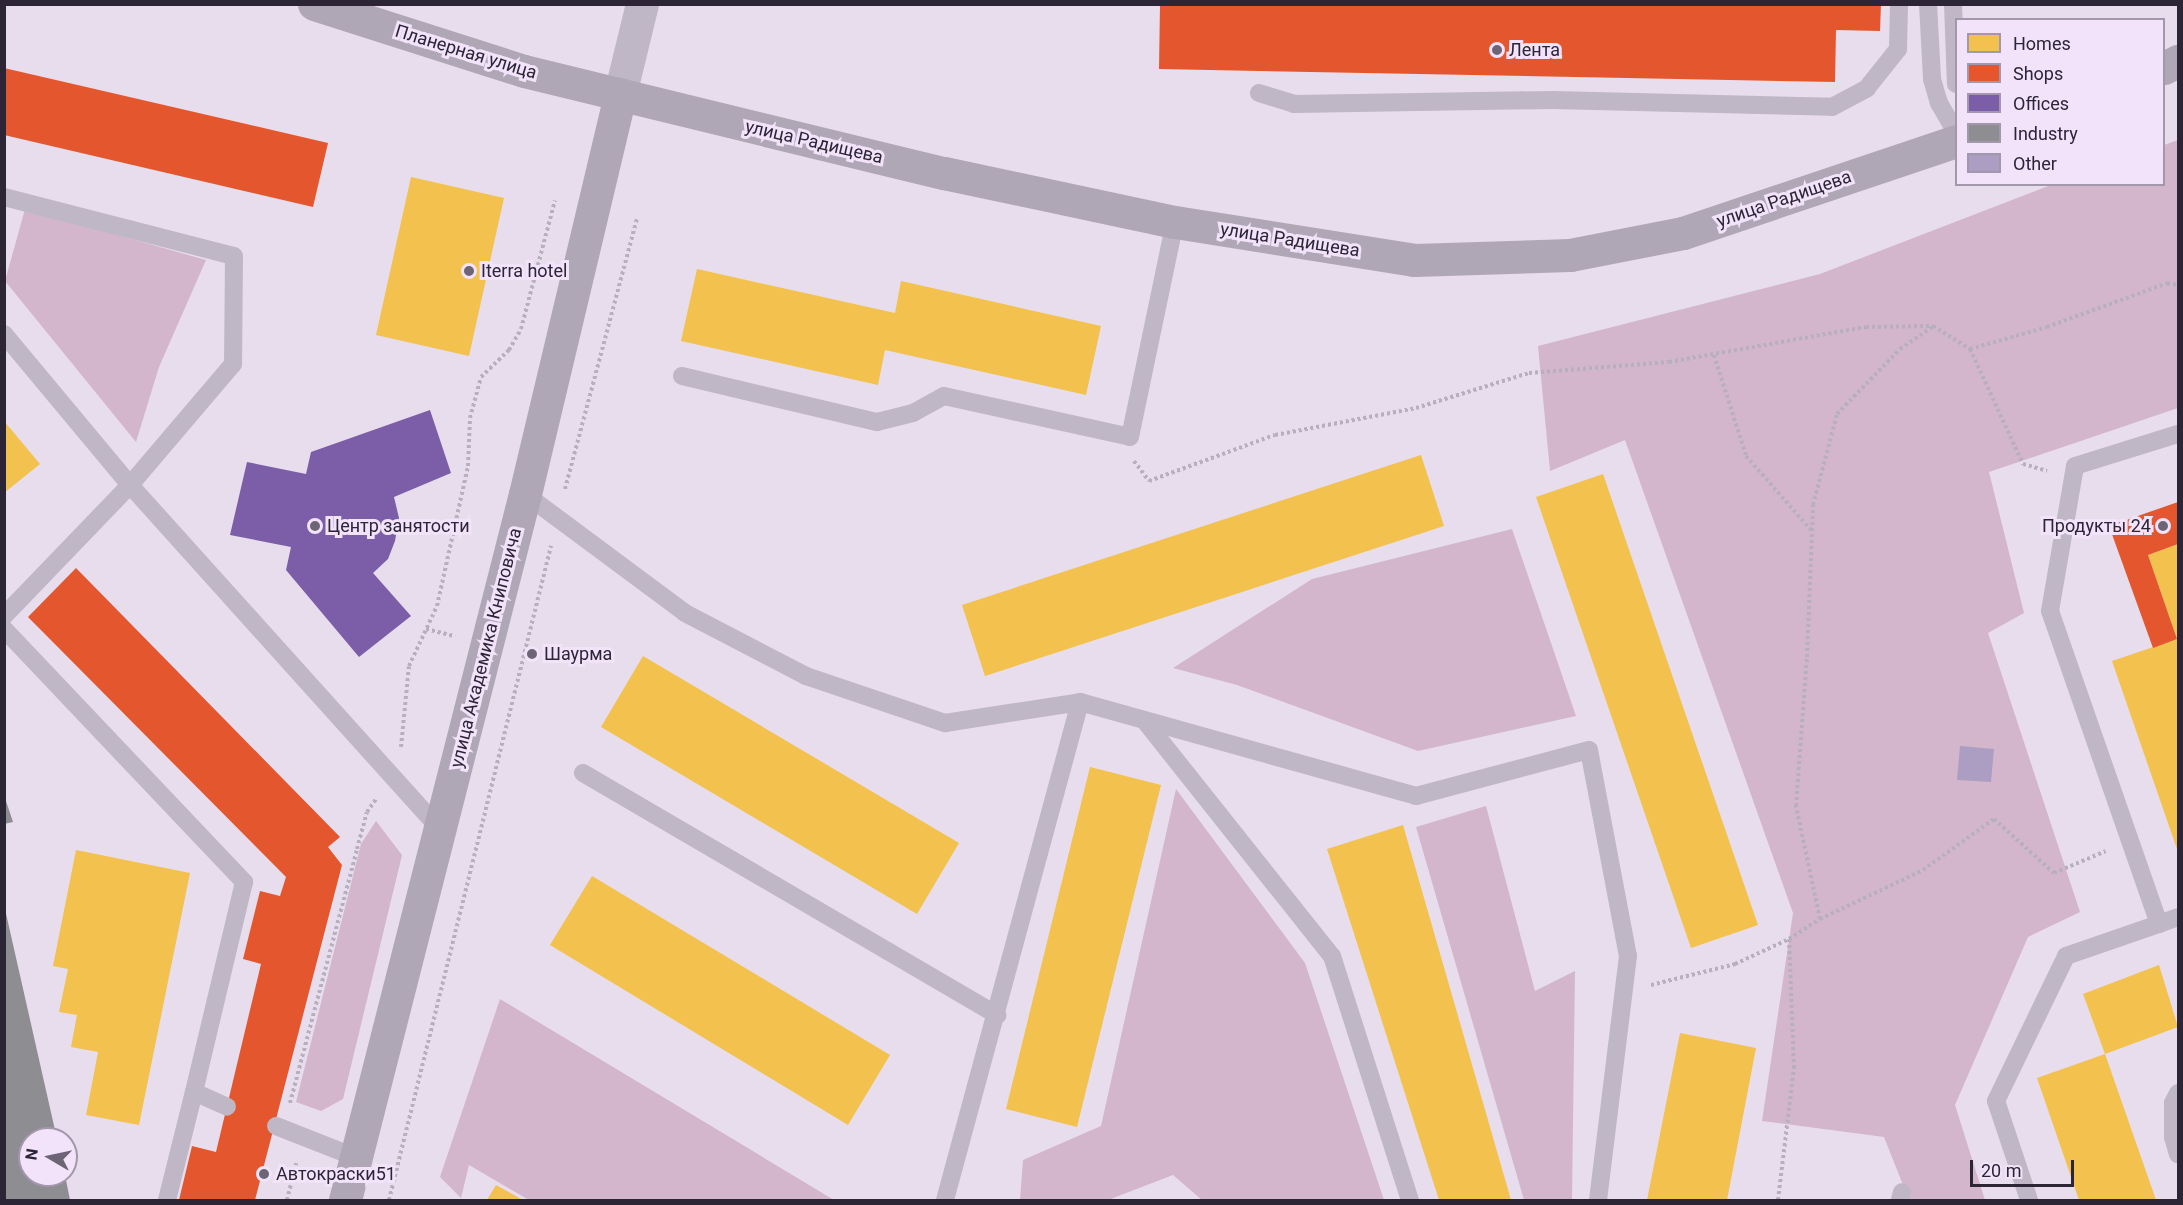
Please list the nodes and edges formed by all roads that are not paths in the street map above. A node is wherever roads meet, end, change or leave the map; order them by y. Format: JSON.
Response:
{"nodes":[{"id":1,"x":314,"y":4,"type":"edge"},
{"id":2,"x":642,"y":4,"type":"edge"},
{"id":3,"x":1899,"y":4,"type":"edge"},
{"id":4,"x":1928,"y":4,"type":"edge"},
{"id":5,"x":1953,"y":4,"type":"edge"},
{"id":6,"x":1955,"y":57,"type":"edge"},
{"id":7,"x":1259,"y":93,"type":"dead end"},
{"id":8,"x":620,"y":94,"type":"junction"},
{"id":9,"x":1955,"y":130,"type":"edge"},
{"id":10,"x":1955,"y":141,"type":"edge"},
{"id":11,"x":4,"y":197,"type":"edge"},
{"id":12,"x":1176,"y":222,"type":"junction"},
{"id":13,"x":4,"y":334,"type":"edge"},
{"id":14,"x":682,"y":376,"type":"dead end"},
{"id":15,"x":2178,"y":434,"type":"edge"},
{"id":16,"x":130,"y":485,"type":"junction"},
{"id":17,"x":525,"y":494,"type":"junction"},
{"id":18,"x":4,"y":615,"type":"edge"},
{"id":19,"x":4,"y":629,"type":"edge"},
{"id":20,"x":1080,"y":702,"type":"junction"},
{"id":21,"x":1144,"y":720,"type":"junction"},
{"id":22,"x":583,"y":772,"type":"dead end"},
{"id":23,"x":440,"y":829,"type":"junction"},
{"id":24,"x":2178,"y":917,"type":"edge"},
{"id":25,"x":2159,"y":924,"type":"junction"},
{"id":26,"x":997,"y":1015,"type":"junction"},
{"id":27,"x":194,"y":1092,"type":"junction"},
{"id":28,"x":2178,"y":1093,"type":"edge"},
{"id":29,"x":227,"y":1107,"type":"dead end"},
{"id":30,"x":279,"y":1127,"type":"road end"},
{"id":31,"x":2178,"y":1154,"type":"edge"},
{"id":32,"x":355,"y":1157,"type":"junction"},
{"id":33,"x":166,"y":1200,"type":"edge"},
{"id":34,"x":345,"y":1200,"type":"edge"},
{"id":35,"x":945,"y":1200,"type":"edge"},
{"id":36,"x":1410,"y":1200,"type":"edge"},
{"id":37,"x":1598,"y":1200,"type":"edge"},
{"id":38,"x":2029,"y":1200,"type":"edge"}],
"edges":[{"from":1,"to":8,"type":"main road","name":"Планерная улица"},
{"from":2,"to":8,"type":"street"},
{"from":3,"to":7,"type":"lane"},
{"from":4,"to":9,"type":"lane"},
{"from":5,"to":6,"type":"lane"},
{"from":8,"to":12,"type":"main road","name":"улица Радищева"},
{"from":8,"to":17,"type":"main road","name":"улица Академика Книповича"},
{"from":10,"to":12,"type":"main road","name":"улица Радищева"},
{"from":11,"to":16,"type":"lane"},
{"from":12,"to":14,"type":"lane"},
{"from":13,"to":16,"type":"lane"},
{"from":15,"to":25,"type":"lane"},
{"from":16,"to":18,"type":"lane"},
{"from":16,"to":23,"type":"lane"},
{"from":17,"to":20,"type":"lane"},
{"from":17,"to":23,"type":"main road","name":"улица Академика Книповича"},
{"from":19,"to":27,"type":"lane"},
{"from":20,"to":21,"type":"lane"},
{"from":20,"to":26,"type":"lane"},
{"from":21,"to":36,"type":"lane"},
{"from":21,"to":37,"type":"lane"},
{"from":22,"to":26,"type":"lane"},
{"from":23,"to":32,"type":"main road","name":"улица Академика Книповича"},
{"from":24,"to":25,"type":"lane"},
{"from":25,"to":38,"type":"lane"},
{"from":26,"to":35,"type":"lane"},
{"from":27,"to":29,"type":"lane"},
{"from":27,"to":33,"type":"lane"},
{"from":28,"to":31,"type":"lane"},
{"from":30,"to":32,"type":"lane"},
{"from":32,"to":34,"type":"main road","name":"улица Академика Книповича"}]}
